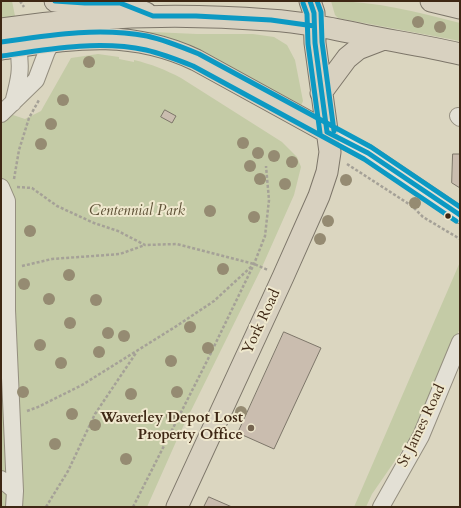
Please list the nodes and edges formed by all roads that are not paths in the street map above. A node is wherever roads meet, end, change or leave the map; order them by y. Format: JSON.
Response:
{"nodes":[{"id":1,"x":55,"y":1,"type":"edge"},
{"id":2,"x":310,"y":1,"type":"edge"},
{"id":3,"x":431,"y":1,"type":"edge"},
{"id":4,"x":460,"y":8,"type":"edge"},
{"id":5,"x":152,"y":16,"type":"junction"},
{"id":6,"x":314,"y":26,"type":"junction"},
{"id":7,"x":1,"y":29,"type":"edge"},
{"id":8,"x":384,"y":39,"type":"junction"},
{"id":9,"x":53,"y":41,"type":"junction"},
{"id":10,"x":9,"y":48,"type":"edge"},
{"id":11,"x":460,"y":54,"type":"edge"},
{"id":12,"x":321,"y":93,"type":"junction"},
{"id":13,"x":13,"y":103,"type":"junction"},
{"id":14,"x":1,"y":114,"type":"edge"},
{"id":15,"x":327,"y":132,"type":"junction"},
{"id":16,"x":9,"y":185,"type":"edge"},
{"id":17,"x":460,"y":215,"type":"edge"},
{"id":18,"x":460,"y":342,"type":"edge"},
{"id":19,"x":1,"y":479,"type":"edge"},
{"id":20,"x":15,"y":499,"type":"edge"},
{"id":21,"x":177,"y":507,"type":"edge"},
{"id":22,"x":381,"y":507,"type":"edge"}],
"edges":[{"from":1,"to":5,"type":"main road"},
{"from":2,"to":6,"type":"main road","name":"York Road"},
{"from":3,"to":4,"type":"main road"},
{"from":5,"to":6,"type":"main road"},
{"from":5,"to":7,"type":"main road"},
{"from":6,"to":8,"type":"main road"},
{"from":6,"to":12,"type":"main road","name":"York Road"},
{"from":8,"to":11,"type":"main road"},
{"from":8,"to":12,"type":"main road"},
{"from":9,"to":10,"type":"main road"},
{"from":9,"to":13,"type":"street"},
{"from":9,"to":15,"type":"main road"},
{"from":10,"to":13,"type":"street"},
{"from":12,"to":15,"type":"main road","name":"York Road"},
{"from":13,"to":14,"type":"street"},
{"from":15,"to":17,"type":"street"},
{"from":15,"to":21,"type":"main road","name":"York Road"},
{"from":16,"to":20,"type":"street"},
{"from":18,"to":22,"type":"street","name":"St James Road"},
{"from":19,"to":20,"type":"street"}]}
